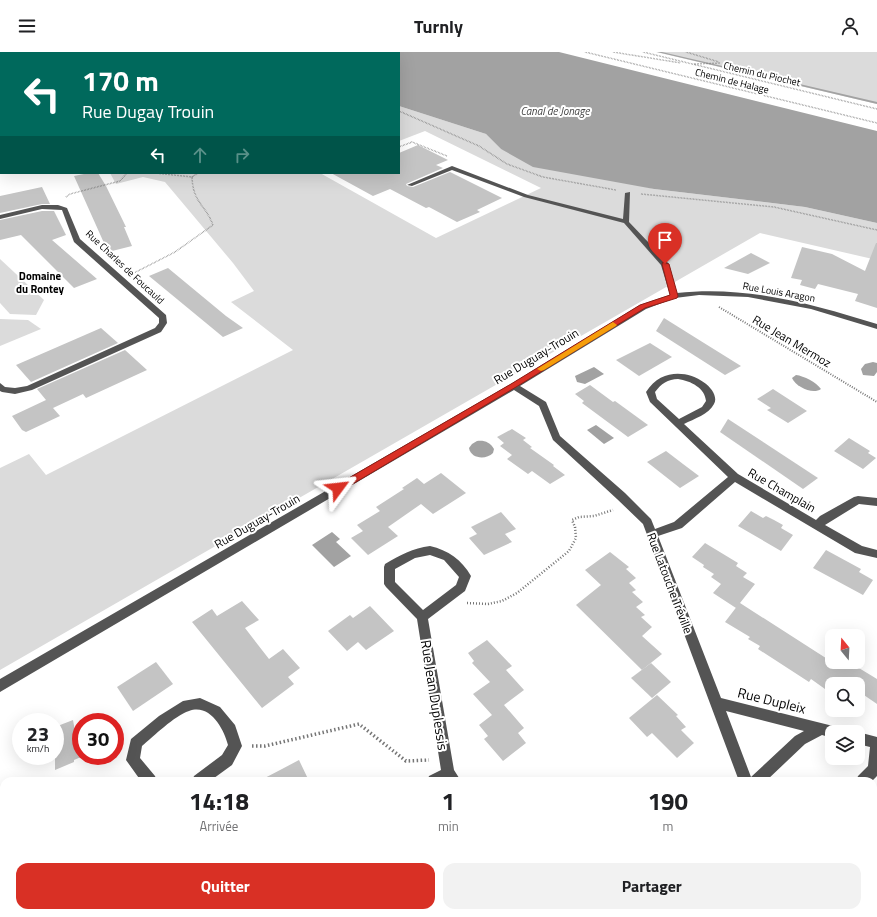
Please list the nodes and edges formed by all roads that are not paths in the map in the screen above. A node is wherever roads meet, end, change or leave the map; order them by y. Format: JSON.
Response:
{"nodes":[{"id":1,"x":410,"y":185,"type":"dead end"},
{"id":2,"x":628,"y":193,"type":"dead end"},
{"id":3,"x":0,"y":217,"type":"edge"},
{"id":4,"x":626,"y":222,"type":"junction"},
{"id":5,"x":674,"y":296,"type":"junction"},
{"id":6,"x":877,"y":327,"type":"edge"},
{"id":7,"x":0,"y":386,"type":"edge"},
{"id":8,"x":514,"y":386,"type":"junction"},
{"id":9,"x":677,"y":424,"type":"junction"},
{"id":10,"x":734,"y":477,"type":"junction"},
{"id":11,"x":877,"y":502,"type":"edge"},
{"id":12,"x":818,"y":525,"type":"junction"},
{"id":13,"x":652,"y":534,"type":"junction"},
{"id":14,"x":877,"y":554,"type":"edge"},
{"id":15,"x":422,"y":617,"type":"junction"},
{"id":16,"x":0,"y":686,"type":"edge"},
{"id":17,"x":716,"y":703,"type":"junction"},
{"id":18,"x":825,"y":730,"type":"edge"},
{"id":19,"x":825,"y":731,"type":"edge"},
{"id":20,"x":865,"y":740,"type":"edge"},
{"id":21,"x":877,"y":743,"type":"edge"},
{"id":22,"x":877,"y":746,"type":"edge"},
{"id":23,"x":147,"y":777,"type":"edge"},
{"id":24,"x":204,"y":777,"type":"edge"},
{"id":25,"x":451,"y":777,"type":"edge"},
{"id":26,"x":744,"y":777,"type":"edge"},
{"id":27,"x":760,"y":777,"type":"edge"},
{"id":28,"x":866,"y":777,"type":"edge"}],
"edges":[{"from":1,"to":4,"type":"street"},
{"from":2,"to":4,"type":"street"},
{"from":3,"to":7,"type":"street","name":"Rue Charles de Foucauld"},
{"from":4,"to":5,"type":"street"},
{"from":5,"to":6,"type":"street","name":"Rue Louis Aragon"},
{"from":5,"to":8,"type":"street","name":"Rue Duguay-Trouin"},
{"from":8,"to":13,"type":"street","name":"Rue Latouche Tréville"},
{"from":8,"to":16,"type":"street","name":"Rue Duguay-Trouin"},
{"from":9,"to":9,"type":"street","name":"Rue Champlain"},
{"from":9,"to":10,"type":"street","name":"Rue Champlain"},
{"from":10,"to":12,"type":"street","name":"Rue Champlain"},
{"from":10,"to":13,"type":"street","name":"Rue Champlain"},
{"from":11,"to":12,"type":"street","name":"Rue Champlain"},
{"from":12,"to":14,"type":"street","name":"Rue Champlain"},
{"from":13,"to":17,"type":"street","name":"Rue Latouche Tréville"},
{"from":15,"to":15,"type":"street"},
{"from":15,"to":25,"type":"street","name":"Rue Jean Duplessis"},
{"from":17,"to":18,"type":"street","name":"Rue Dupleix"},
{"from":17,"to":26,"type":"street","name":"Rue Latouche Tréville"},
{"from":19,"to":27,"type":"street","name":"Rue Dupleix"},
{"from":20,"to":21,"type":"street"},
{"from":22,"to":28,"type":"street"},
{"from":23,"to":24,"type":"street"}]}
